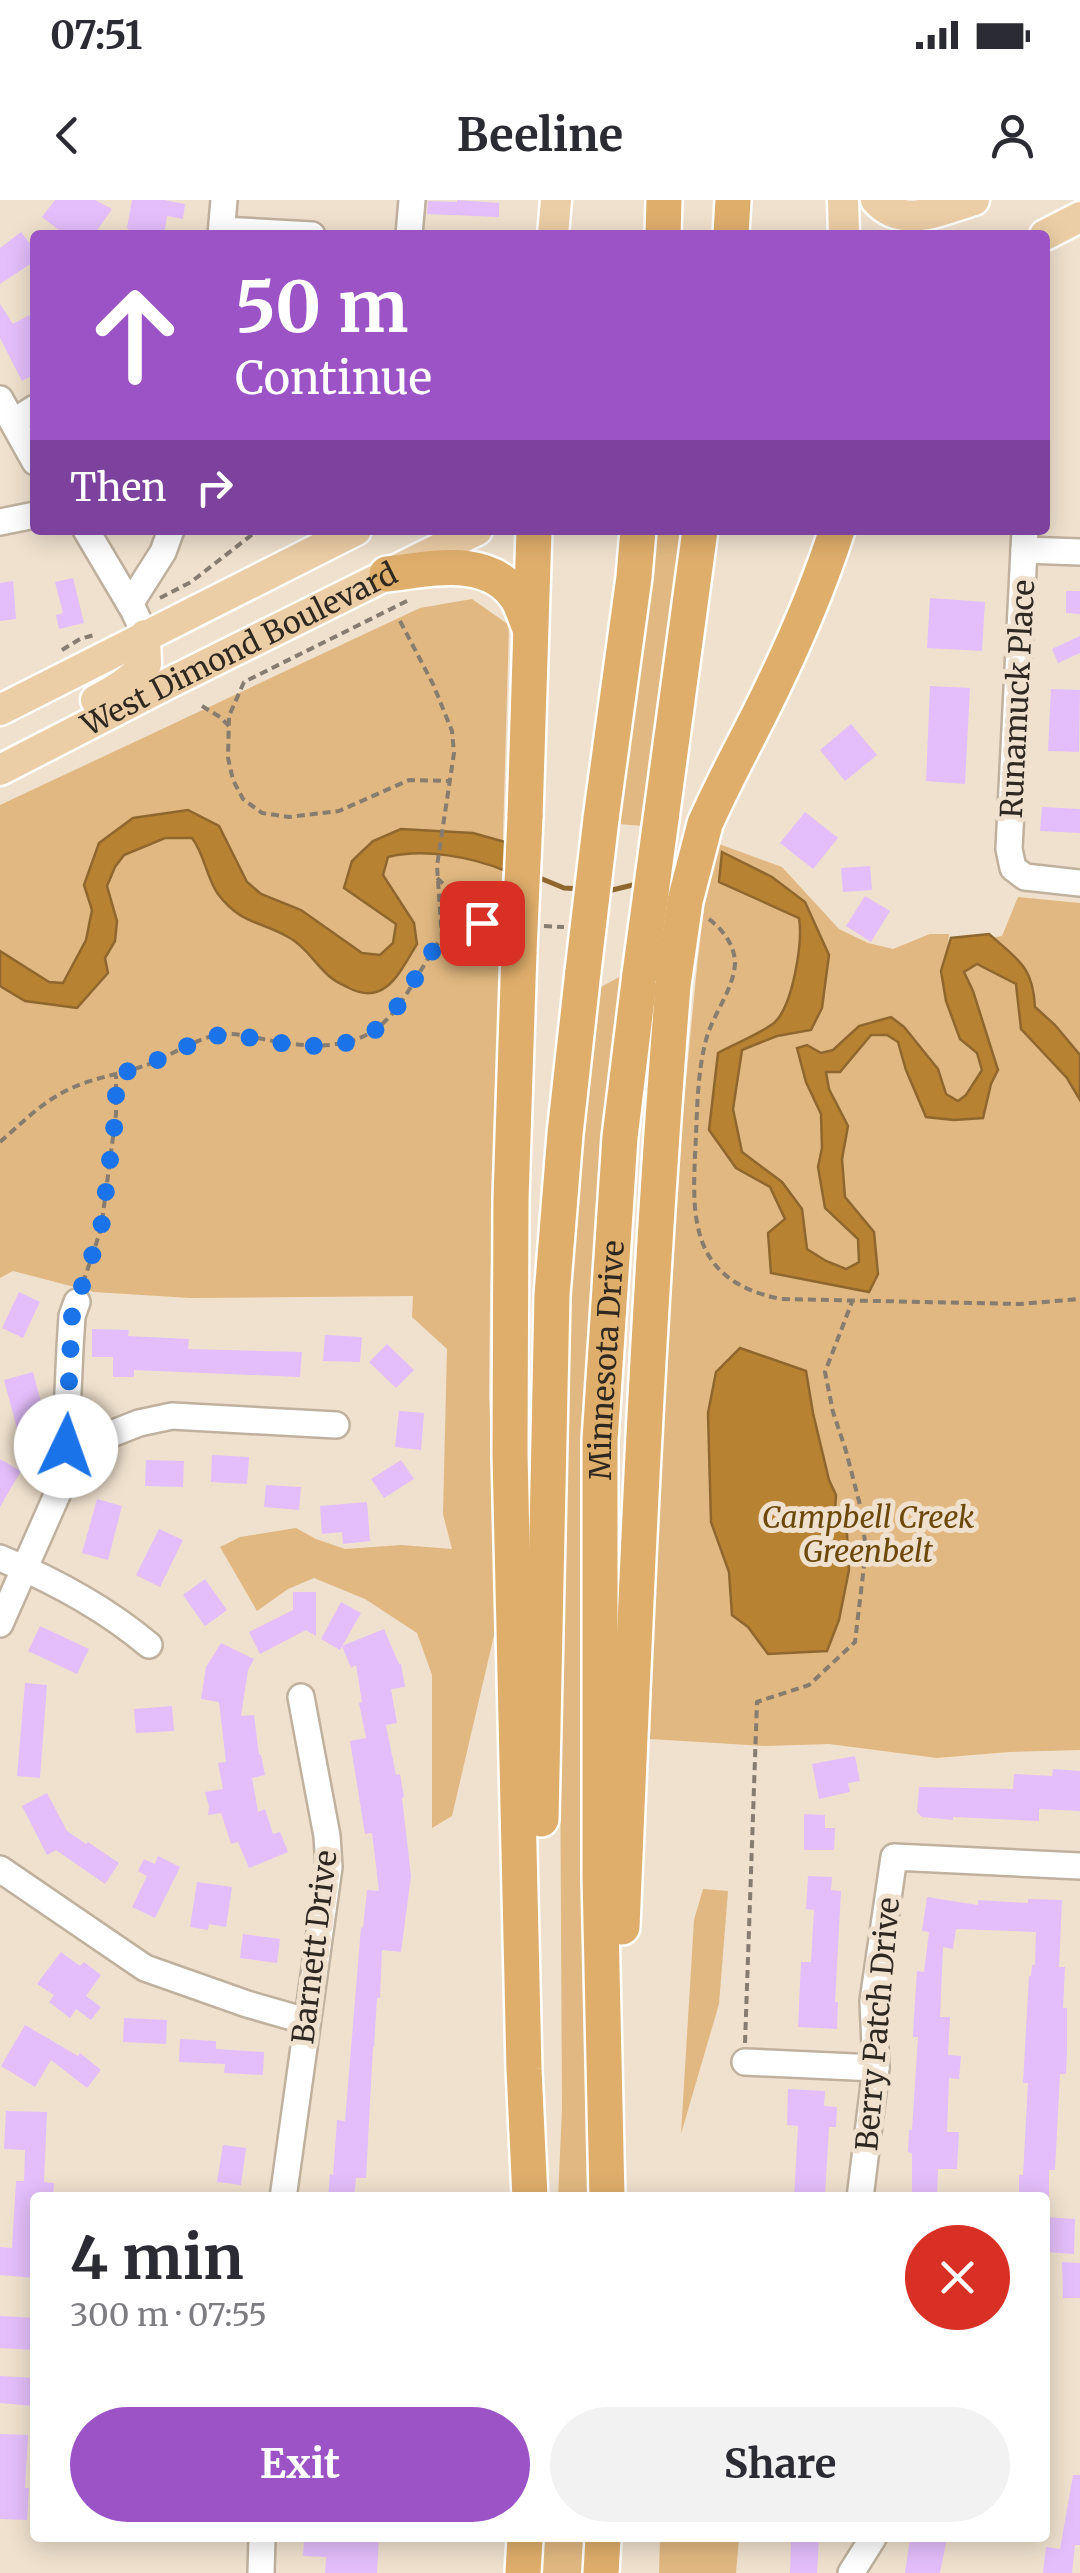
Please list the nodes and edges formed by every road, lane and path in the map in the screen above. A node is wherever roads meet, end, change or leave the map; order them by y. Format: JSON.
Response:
{"nodes":[{"id":1,"x":224,"y":200,"type":"edge"},
{"id":2,"x":412,"y":200,"type":"edge"},
{"id":3,"x":556,"y":200,"type":"edge"},
{"id":4,"x":664,"y":200,"type":"edge"},
{"id":5,"x":733,"y":200,"type":"edge"},
{"id":6,"x":844,"y":200,"type":"edge"},
{"id":7,"x":876,"y":200,"type":"edge"},
{"id":8,"x":974,"y":200,"type":"edge"},
{"id":9,"x":991,"y":200,"type":"edge"},
{"id":10,"x":1080,"y":217,"type":"edge"},
{"id":11,"x":221,"y":230,"type":"edge"},
{"id":12,"x":410,"y":230,"type":"edge"},
{"id":13,"x":553,"y":230,"type":"edge"},
{"id":14,"x":663,"y":230,"type":"edge"},
{"id":15,"x":731,"y":230,"type":"edge"},
{"id":16,"x":844,"y":230,"type":"edge"},
{"id":17,"x":936,"y":230,"type":"edge"},
{"id":18,"x":1050,"y":232,"type":"edge"},
{"id":19,"x":0,"y":399,"type":"edge"},
{"id":20,"x":24,"y":415,"type":"edge"},
{"id":21,"x":30,"y":441,"type":"edge"},
{"id":22,"x":30,"y":517,"type":"edge"},
{"id":23,"x":0,"y":522,"type":"edge"},
{"id":24,"x":89,"y":535,"type":"edge"},
{"id":25,"x":169,"y":535,"type":"edge"},
{"id":26,"x":252,"y":535,"type":"edge"},
{"id":27,"x":343,"y":535,"type":"edge"},
{"id":28,"x":470,"y":535,"type":"edge"},
{"id":29,"x":534,"y":535,"type":"edge"},
{"id":30,"x":638,"y":535,"type":"edge"},
{"id":31,"x":699,"y":535,"type":"edge"},
{"id":32,"x":835,"y":535,"type":"edge"},
{"id":33,"x":1024,"y":540,"type":"edge"},
{"id":34,"x":1080,"y":552,"type":"edge"},
{"id":35,"x":397,"y":587,"type":"junction"},
{"id":36,"x":136,"y":617,"type":"junction"},
{"id":37,"x":400,"y":620,"type":"dead end"},
{"id":38,"x":530,"y":629,"type":"junction"},
{"id":39,"x":202,"y":706,"type":"dead end"},
{"id":40,"x":0,"y":710,"type":"edge"},
{"id":41,"x":229,"y":726,"type":"junction"},
{"id":42,"x":0,"y":749,"type":"edge"},
{"id":43,"x":0,"y":770,"type":"edge"},
{"id":44,"x":450,"y":781,"type":"junction"},
{"id":45,"x":437,"y":878,"type":"junction"},
{"id":46,"x":1080,"y":884,"type":"edge"},
{"id":47,"x":701,"y":914,"type":"dead end"},
{"id":48,"x":478,"y":923,"type":"junction"},
{"id":49,"x":570,"y":927,"type":"dead end"},
{"id":50,"x":517,"y":934,"type":"junction"},
{"id":51,"x":442,"y":938,"type":"junction"},
{"id":52,"x":657,"y":979,"type":"junction"},
{"id":53,"x":116,"y":1075,"type":"junction"},
{"id":54,"x":0,"y":1142,"type":"edge"},
{"id":55,"x":1080,"y":1298,"type":"edge"},
{"id":56,"x":77,"y":1302,"type":"joint"},
{"id":57,"x":852,"y":1302,"type":"junction"},
{"id":58,"x":336,"y":1425,"type":"dead end"},
{"id":59,"x":64,"y":1479,"type":"junction"},
{"id":60,"x":12,"y":1563,"type":"edge"},
{"id":61,"x":0,"y":1624,"type":"edge"},
{"id":62,"x":149,"y":1645,"type":"dead end"},
{"id":63,"x":301,"y":1697,"type":"dead end"},
{"id":64,"x":1080,"y":1866,"type":"edge"},
{"id":65,"x":0,"y":1868,"type":"edge"},
{"id":66,"x":306,"y":2021,"type":"junction"},
{"id":67,"x":745,"y":2062,"type":"joint"},
{"id":68,"x":876,"y":2068,"type":"junction"},
{"id":69,"x":284,"y":2192,"type":"edge"},
{"id":70,"x":532,"y":2192,"type":"edge"},
{"id":71,"x":532,"y":2192,"type":"edge"},
{"id":72,"x":608,"y":2192,"type":"edge"},
{"id":73,"x":861,"y":2192,"type":"edge"},
{"id":74,"x":262,"y":2542,"type":"edge"},
{"id":75,"x":525,"y":2542,"type":"edge"},
{"id":76,"x":603,"y":2542,"type":"edge"},
{"id":77,"x":871,"y":2542,"type":"edge"},
{"id":78,"x":260,"y":2573,"type":"edge"},
{"id":79,"x":523,"y":2573,"type":"edge"},
{"id":80,"x":601,"y":2573,"type":"edge"},
{"id":81,"x":852,"y":2573,"type":"edge"}],
"edges":[{"from":1,"to":11,"type":"street"},
{"from":2,"to":12,"type":"street"},
{"from":3,"to":13,"type":"main road"},
{"from":4,"to":14,"type":"highway"},
{"from":5,"to":15,"type":"highway"},
{"from":6,"to":16,"type":"main road"},
{"from":7,"to":8,"type":"main road"},
{"from":9,"to":17,"type":"main road"},
{"from":10,"to":18,"type":"main road"},
{"from":19,"to":20,"type":"street"},
{"from":20,"to":21,"type":"street"},
{"from":22,"to":23,"type":"street"},
{"from":24,"to":36,"type":"street"},
{"from":25,"to":36,"type":"street"},
{"from":26,"to":36,"type":"path"},
{"from":27,"to":36,"type":"main road","name":"West Dimond Boulevard"},
{"from":28,"to":35,"type":"main road","name":"West Dimond Boulevard"},
{"from":29,"to":38,"type":"highway"},
{"from":30,"to":70,"type":"highway","name":"Minnesota Drive","bridge":true},
{"from":31,"to":52,"type":"highway","name":"Minnesota Drive","bridge":true},
{"from":32,"to":52,"type":"highway","bridge":true},
{"from":33,"to":34,"type":"street"},
{"from":33,"to":46,"type":"street","name":"Runamuck Place"},
{"from":35,"to":38,"type":"highway"},
{"from":35,"to":41,"type":"path"},
{"from":35,"to":43,"type":"main road","name":"West Dimond Boulevard"},
{"from":36,"to":40,"type":"main road","name":"West Dimond Boulevard"},
{"from":36,"to":42,"type":"main road"},
{"from":37,"to":44,"type":"path"},
{"from":38,"to":50,"type":"highway","bridge":true},
{"from":39,"to":41,"type":"path"},
{"from":41,"to":44,"type":"path"},
{"from":44,"to":45,"type":"path"},
{"from":45,"to":48,"type":"path"},
{"from":45,"to":51,"type":"path"},
{"from":47,"to":57,"type":"path"},
{"from":48,"to":50,"type":"path"},
{"from":48,"to":51,"type":"path"},
{"from":49,"to":50,"type":"path"},
{"from":50,"to":71,"type":"highway"},
{"from":51,"to":53,"type":"path"},
{"from":52,"to":72,"type":"highway","name":"Minnesota Drive"},
{"from":53,"to":54,"type":"path"},
{"from":53,"to":56,"type":"path"},
{"from":55,"to":57,"type":"path"},
{"from":56,"to":59,"type":"street"},
{"from":57,"to":67,"type":"path"},
{"from":58,"to":59,"type":"street"},
{"from":59,"to":60,"type":"street"},
{"from":60,"to":61,"type":"street"},
{"from":60,"to":62,"type":"street"},
{"from":63,"to":66,"type":"street","name":"Barnett Drive"},
{"from":64,"to":68,"type":"street","name":"Berry Patch Drive"},
{"from":65,"to":66,"type":"street"},
{"from":66,"to":69,"type":"street","name":"Barnett Drive"},
{"from":67,"to":68,"type":"street"},
{"from":68,"to":73,"type":"street","name":"Berry Patch Drive"},
{"from":74,"to":78,"type":"street"},
{"from":75,"to":79,"type":"highway"},
{"from":76,"to":80,"type":"highway"},
{"from":77,"to":81,"type":"street"}]}
